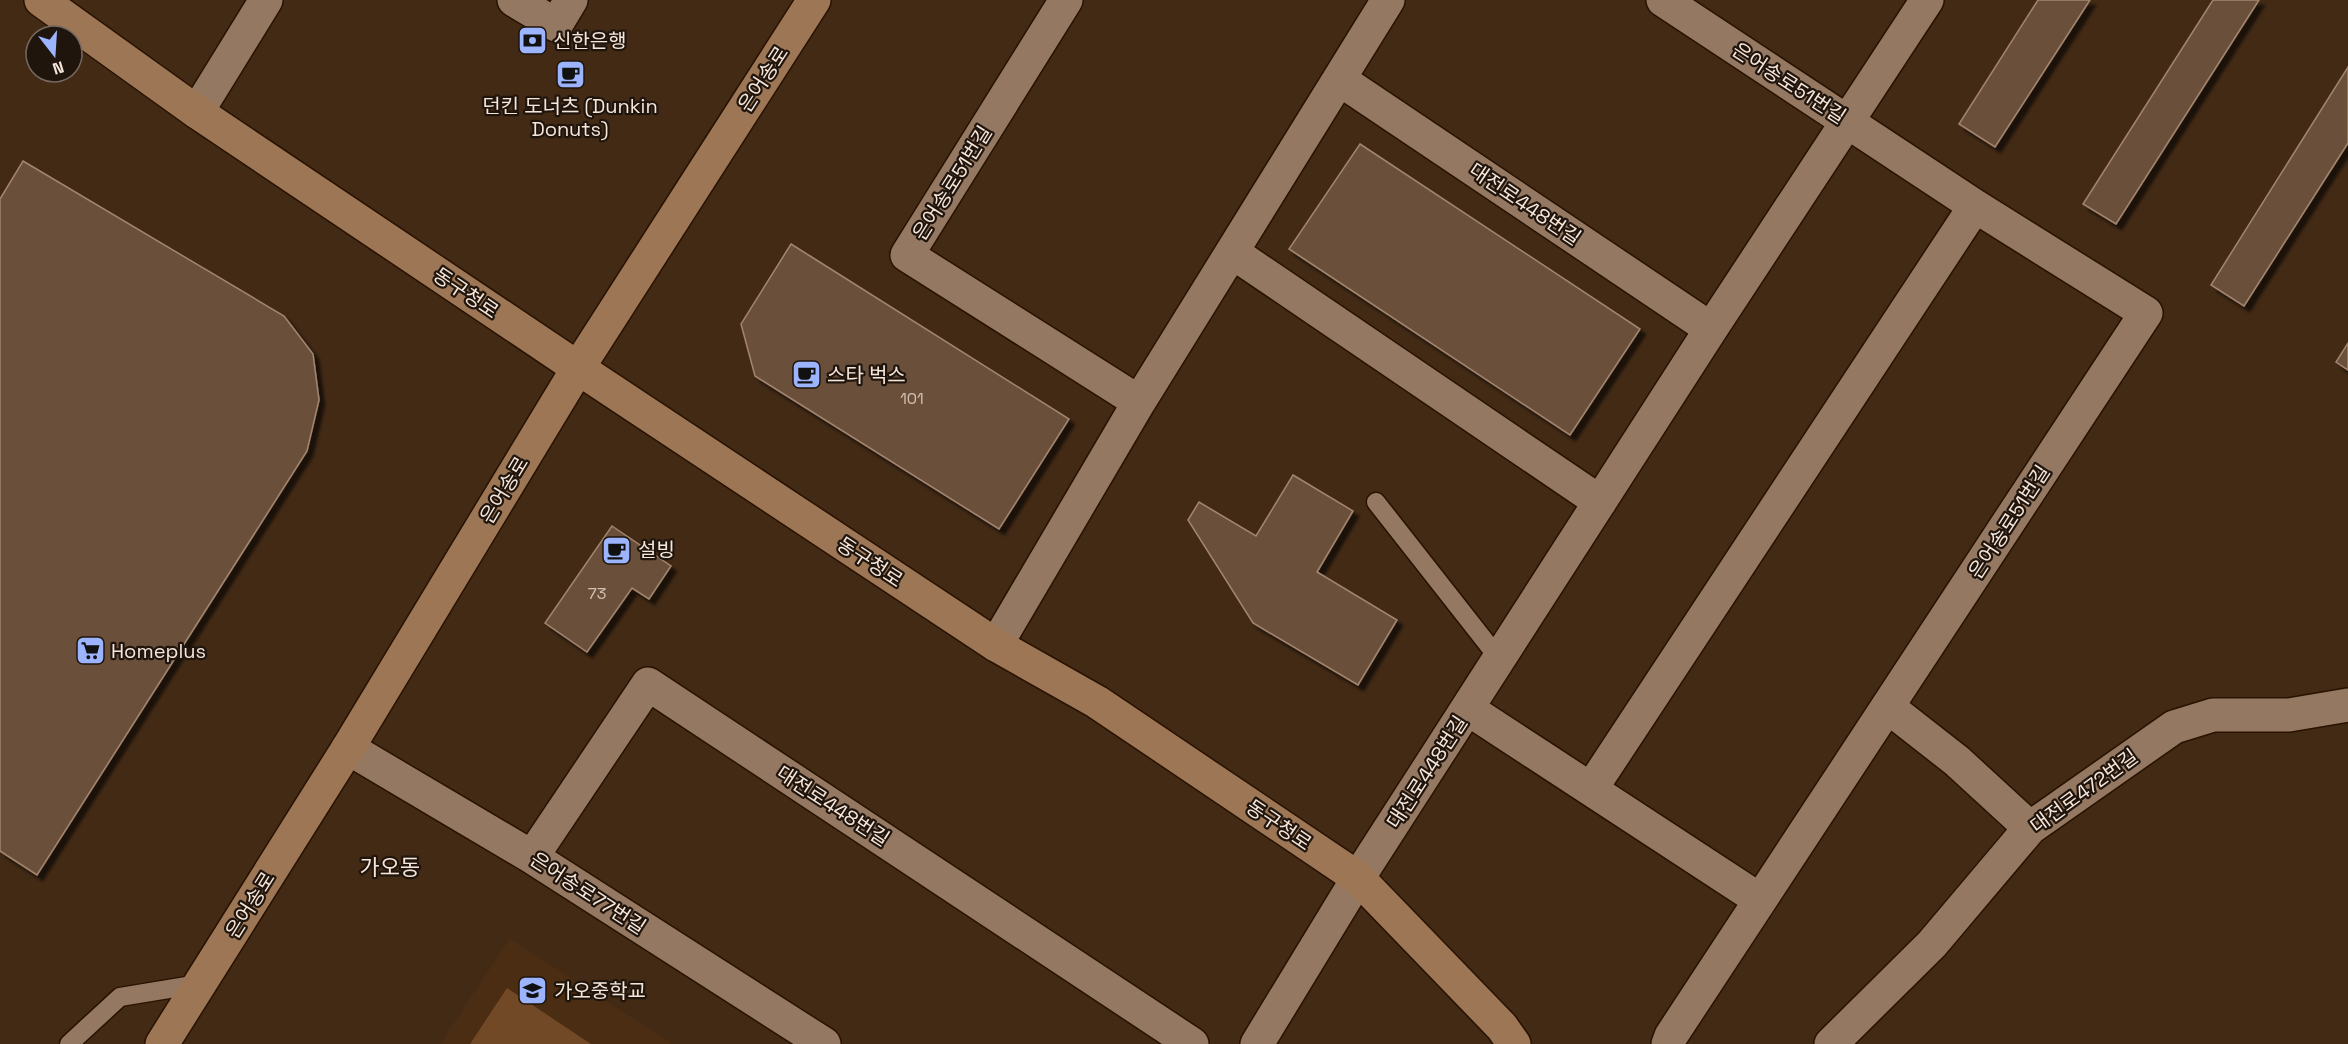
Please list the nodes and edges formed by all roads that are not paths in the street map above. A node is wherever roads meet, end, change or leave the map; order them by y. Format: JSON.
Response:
{"nodes":[{"id":1,"x":41,"y":0,"type":"edge"},
{"id":2,"x":266,"y":0,"type":"edge"},
{"id":3,"x":514,"y":0,"type":"edge"},
{"id":4,"x":571,"y":0,"type":"edge"},
{"id":5,"x":814,"y":0,"type":"edge"},
{"id":6,"x":1066,"y":0,"type":"edge"},
{"id":7,"x":1388,"y":0,"type":"edge"},
{"id":8,"x":1663,"y":0,"type":"edge"},
{"id":9,"x":1927,"y":0,"type":"edge"},
{"id":10,"x":1339,"y":79,"type":"junction"},
{"id":11,"x":197,"y":112,"type":"junction"},
{"id":12,"x":1848,"y":121,"type":"junction"},
{"id":13,"x":1975,"y":206,"type":"junction"},
{"id":14,"x":1232,"y":252,"type":"junction"},
{"id":15,"x":1712,"y":329,"type":"junction"},
{"id":16,"x":578,"y":368,"type":"junction"},
{"id":17,"x":1138,"y":402,"type":"junction"},
{"id":18,"x":1376,"y":502,"type":"dead end"},
{"id":19,"x":1600,"y":502,"type":"junction"},
{"id":20,"x":996,"y":645,"type":"junction"},
{"id":21,"x":1500,"y":660,"type":"junction"},
{"id":22,"x":2348,"y":705,"type":"edge"},
{"id":23,"x":1888,"y":707,"type":"junction"},
{"id":24,"x":1468,"y":709,"type":"junction"},
{"id":25,"x":348,"y":748,"type":"junction"},
{"id":26,"x":1591,"y":789,"type":"junction"},
{"id":27,"x":2030,"y":828,"type":"junction"},
{"id":28,"x":532,"y":857,"type":"junction"},
{"id":29,"x":1358,"y":878,"type":"junction"},
{"id":30,"x":1760,"y":900,"type":"junction"},
{"id":31,"x":199,"y":984,"type":"junction"},
{"id":32,"x":69,"y":1044,"type":"edge"},
{"id":33,"x":162,"y":1044,"type":"edge"},
{"id":34,"x":824,"y":1044,"type":"edge"},
{"id":35,"x":1192,"y":1044,"type":"edge"},
{"id":36,"x":1257,"y":1044,"type":"edge"},
{"id":37,"x":1514,"y":1044,"type":"edge"},
{"id":38,"x":1668,"y":1044,"type":"edge"},
{"id":39,"x":1831,"y":1044,"type":"edge"}],
"edges":[{"from":1,"to":11,"type":"main road","name":"동구청로"},
{"from":2,"to":11,"type":"street"},
{"from":3,"to":4,"type":"street"},
{"from":5,"to":16,"type":"main road","name":"은어송로"},
{"from":6,"to":17,"type":"street","name":"은어송로51번길"},
{"from":7,"to":10,"type":"street"},
{"from":8,"to":12,"type":"street","name":"은어송로51번길"},
{"from":9,"to":12,"type":"street","name":"대전로448번길"},
{"from":10,"to":14,"type":"street"},
{"from":10,"to":15,"type":"street","name":"대전로448번길"},
{"from":11,"to":16,"type":"main road","name":"동구청로"},
{"from":12,"to":13,"type":"street","name":"은어송로51번길"},
{"from":12,"to":15,"type":"street","name":"대전로448번길"},
{"from":13,"to":23,"type":"street","name":"은어송로51번길"},
{"from":13,"to":26,"type":"street"},
{"from":14,"to":17,"type":"street"},
{"from":14,"to":19,"type":"street"},
{"from":15,"to":19,"type":"street","name":"대전로448번길"},
{"from":16,"to":20,"type":"main road","name":"동구청로"},
{"from":16,"to":25,"type":"main road","name":"은어송로"},
{"from":17,"to":20,"type":"street"},
{"from":18,"to":21,"type":"lane"},
{"from":19,"to":21,"type":"street","name":"대전로448번길"},
{"from":20,"to":29,"type":"main road","name":"동구청로"},
{"from":21,"to":24,"type":"street","name":"대전로448번길"},
{"from":22,"to":27,"type":"street","name":"대전로472번길"},
{"from":23,"to":27,"type":"street"},
{"from":23,"to":30,"type":"street","name":"은어송로51번길"},
{"from":24,"to":26,"type":"street"},
{"from":24,"to":29,"type":"street","name":"대전로448번길"},
{"from":25,"to":28,"type":"street","name":"은어송로77번길"},
{"from":25,"to":31,"type":"main road","name":"은어송로"},
{"from":26,"to":30,"type":"street"},
{"from":27,"to":39,"type":"street","name":"대전로472번길"},
{"from":28,"to":34,"type":"street","name":"은어송로77번길"},
{"from":28,"to":35,"type":"street","name":"대전로448번길"},
{"from":29,"to":36,"type":"street","name":"대전로448번길"},
{"from":29,"to":37,"type":"main road","name":"동구청로"},
{"from":30,"to":38,"type":"street","name":"은어송로51번길"},
{"from":31,"to":32,"type":"lane"},
{"from":31,"to":33,"type":"main road","name":"은어송로"}]}
